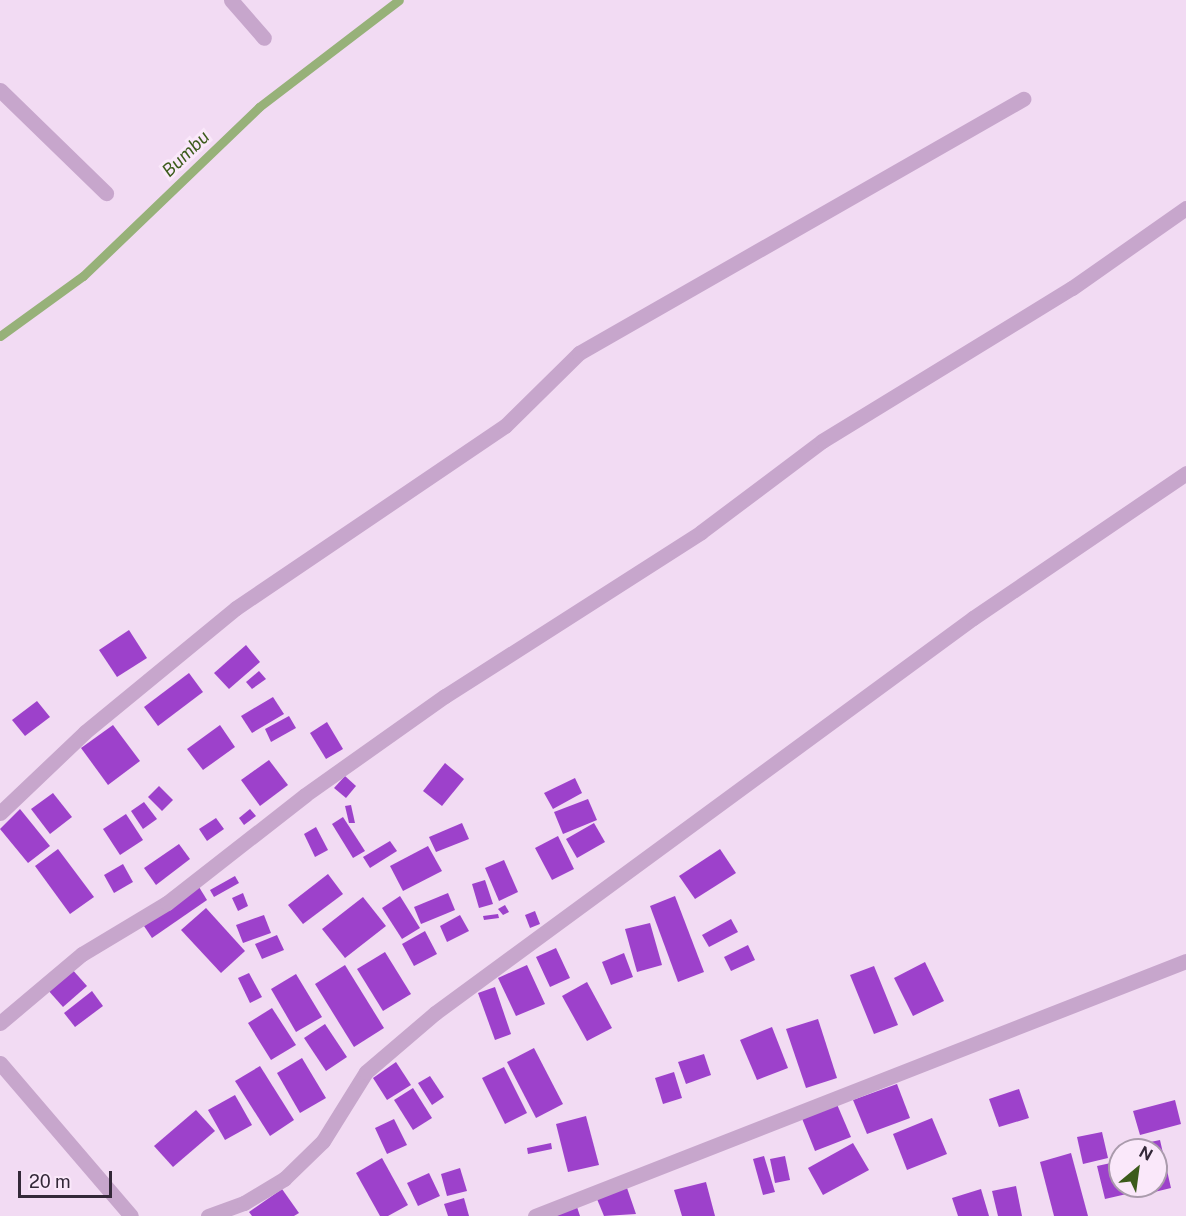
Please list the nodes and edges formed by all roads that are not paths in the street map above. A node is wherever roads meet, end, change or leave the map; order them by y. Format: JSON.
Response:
{"nodes":[{"id":1,"x":231,"y":0,"type":"edge"},
{"id":2,"x":264,"y":38,"type":"dead end"},
{"id":3,"x":0,"y":90,"type":"edge"},
{"id":4,"x":1023,"y":99,"type":"dead end"},
{"id":5,"x":106,"y":193,"type":"dead end"},
{"id":6,"x":1186,"y":208,"type":"edge"},
{"id":7,"x":1186,"y":473,"type":"edge"},
{"id":8,"x":0,"y":813,"type":"edge"},
{"id":9,"x":1186,"y":961,"type":"edge"},
{"id":10,"x":0,"y":1023,"type":"edge"},
{"id":11,"x":0,"y":1063,"type":"edge"},
{"id":12,"x":131,"y":1216,"type":"edge"},
{"id":13,"x":208,"y":1216,"type":"edge"},
{"id":14,"x":535,"y":1216,"type":"edge"}],
"edges":[{"from":1,"to":2,"type":"street"},
{"from":3,"to":5,"type":"street"},
{"from":4,"to":8,"type":"street"},
{"from":6,"to":10,"type":"street"},
{"from":7,"to":13,"type":"street"},
{"from":9,"to":14,"type":"street"},
{"from":11,"to":12,"type":"street"}]}
